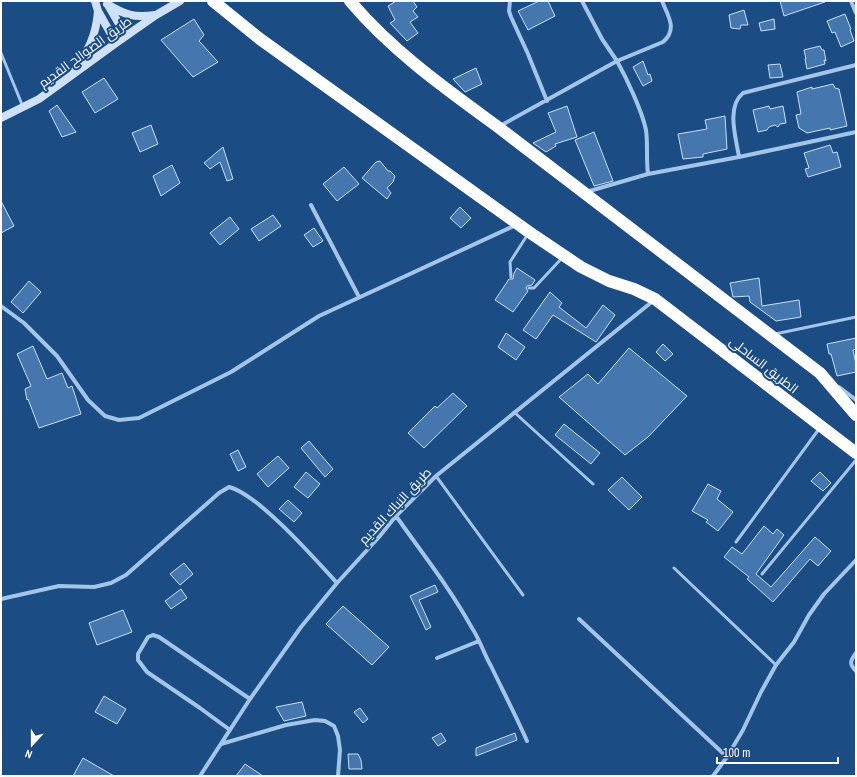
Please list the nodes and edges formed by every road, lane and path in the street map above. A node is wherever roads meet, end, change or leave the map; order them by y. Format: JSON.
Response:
{"nodes":[{"id":1,"x":95,"y":1,"type":"edge"},
{"id":2,"x":180,"y":1,"type":"edge"},
{"id":3,"x":213,"y":1,"type":"edge"},
{"id":4,"x":350,"y":1,"type":"edge"},
{"id":5,"x":510,"y":1,"type":"edge"},
{"id":6,"x":582,"y":1,"type":"edge"},
{"id":7,"x":662,"y":1,"type":"edge"},
{"id":8,"x":851,"y":1,"type":"edge"},
{"id":9,"x":106,"y":2,"type":"edge"},
{"id":10,"x":98,"y":10,"type":"junction"},
{"id":11,"x":856,"y":13,"type":"edge"},
{"id":12,"x":156,"y":15,"type":"junction"},
{"id":13,"x":126,"y":36,"type":"junction"},
{"id":14,"x":116,"y":43,"type":"junction"},
{"id":15,"x":1,"y":53,"type":"edge"},
{"id":16,"x":617,"y":61,"type":"junction"},
{"id":17,"x":856,"y":65,"type":"edge"},
{"id":18,"x":71,"y":76,"type":"junction"},
{"id":19,"x":547,"y":101,"type":"junction"},
{"id":20,"x":23,"y":107,"type":"junction"},
{"id":21,"x":1,"y":118,"type":"edge"},
{"id":22,"x":498,"y":127,"type":"junction"},
{"id":23,"x":856,"y":132,"type":"edge"},
{"id":24,"x":739,"y":157,"type":"junction"},
{"id":25,"x":648,"y":174,"type":"junction"},
{"id":26,"x":584,"y":193,"type":"junction"},
{"id":27,"x":311,"y":205,"type":"dead end"},
{"id":28,"x":518,"y":224,"type":"junction"},
{"id":29,"x":529,"y":232,"type":"junction"},
{"id":30,"x":564,"y":256,"type":"junction"},
{"id":31,"x":511,"y":277,"type":"dead end"},
{"id":32,"x":529,"y":288,"type":"dead end"},
{"id":33,"x":359,"y":297,"type":"junction"},
{"id":34,"x":655,"y":299,"type":"junction"},
{"id":35,"x":1,"y":306,"type":"edge"},
{"id":36,"x":856,"y":317,"type":"edge"},
{"id":37,"x":770,"y":335,"type":"junction"},
{"id":38,"x":820,"y":373,"type":"junction"},
{"id":39,"x":856,"y":400,"type":"edge"},
{"id":40,"x":514,"y":412,"type":"junction"},
{"id":41,"x":856,"y":414,"type":"edge"},
{"id":42,"x":822,"y":426,"type":"junction"},
{"id":43,"x":856,"y":453,"type":"edge"},
{"id":44,"x":856,"y":460,"type":"edge"},
{"id":45,"x":436,"y":476,"type":"junction"},
{"id":46,"x":593,"y":484,"type":"dead end"},
{"id":47,"x":396,"y":516,"type":"junction"},
{"id":48,"x":736,"y":542,"type":"dead end"},
{"id":49,"x":856,"y":560,"type":"edge"},
{"id":50,"x":674,"y":568,"type":"dead end"},
{"id":51,"x":762,"y":574,"type":"dead end"},
{"id":52,"x":336,"y":582,"type":"junction"},
{"id":53,"x":523,"y":595,"type":"dead end"},
{"id":54,"x":1,"y":599,"type":"edge"},
{"id":55,"x":579,"y":619,"type":"dead end"},
{"id":56,"x":479,"y":642,"type":"junction"},
{"id":57,"x":856,"y":653,"type":"edge"},
{"id":58,"x":437,"y":658,"type":"dead end"},
{"id":59,"x":776,"y":665,"type":"junction"},
{"id":60,"x":856,"y":671,"type":"edge"},
{"id":61,"x":250,"y":699,"type":"junction"},
{"id":62,"x":230,"y":730,"type":"junction"},
{"id":63,"x":527,"y":741,"type":"dead end"},
{"id":64,"x":221,"y":744,"type":"junction"},
{"id":65,"x":727,"y":757,"type":"junction"},
{"id":66,"x":200,"y":776,"type":"edge"},
{"id":67,"x":338,"y":776,"type":"edge"},
{"id":68,"x":713,"y":776,"type":"edge"}],
"edges":[{"from":1,"to":10,"type":"main road"},
{"from":2,"to":12,"type":"main road","name":"طريق الصوالح القديم"},
{"from":3,"to":28,"type":"highway","name":"الطريق الساحلى"},
{"from":4,"to":22,"type":"highway"},
{"from":5,"to":19,"type":"street"},
{"from":6,"to":16,"type":"street"},
{"from":7,"to":16,"type":"street"},
{"from":8,"to":11,"type":"street"},
{"from":9,"to":12,"type":"main road"},
{"from":9,"to":13,"type":"main road"},
{"from":10,"to":14,"type":"main road"},
{"from":10,"to":18,"type":"main road"},
{"from":12,"to":13,"type":"main road","name":"طريق الصوالح القديم"},
{"from":13,"to":14,"type":"main road","name":"طريق الصوالح القديم"},
{"from":14,"to":18,"type":"main road","name":"طريق الصوالح القديم"},
{"from":15,"to":20,"type":"lane"},
{"from":16,"to":19,"type":"street"},
{"from":16,"to":25,"type":"street"},
{"from":17,"to":24,"type":"street"},
{"from":18,"to":20,"type":"main road","name":"طريق الصوالح القديم"},
{"from":19,"to":22,"type":"street"},
{"from":20,"to":21,"type":"main road","name":"طريق الصوالح القديم"},
{"from":22,"to":26,"type":"highway"},
{"from":23,"to":24,"type":"street"},
{"from":24,"to":25,"type":"street"},
{"from":25,"to":26,"type":"street"},
{"from":26,"to":37,"type":"highway"},
{"from":27,"to":33,"type":"street"},
{"from":28,"to":29,"type":"highway","name":"الطريق الساحلى"},
{"from":28,"to":33,"type":"street"},
{"from":29,"to":30,"type":"highway","name":"الطريق الساحلى"},
{"from":29,"to":31,"type":"lane"},
{"from":30,"to":32,"type":"lane"},
{"from":30,"to":34,"type":"highway","name":"الطريق الساحلى"},
{"from":33,"to":35,"type":"street"},
{"from":34,"to":40,"type":"street","name":"طريق النباك القديم"},
{"from":34,"to":42,"type":"highway","name":"الطريق الساحلى"},
{"from":36,"to":37,"type":"lane"},
{"from":37,"to":38,"type":"highway"},
{"from":38,"to":39,"type":"street"},
{"from":38,"to":41,"type":"highway"},
{"from":40,"to":45,"type":"street","name":"طريق النباك القديم"},
{"from":40,"to":46,"type":"lane"},
{"from":42,"to":43,"type":"highway","name":"الطريق الساحلى"},
{"from":42,"to":48,"type":"lane"},
{"from":44,"to":51,"type":"lane"},
{"from":45,"to":47,"type":"street","name":"طريق النباك القديم"},
{"from":45,"to":53,"type":"lane"},
{"from":47,"to":52,"type":"street","name":"طريق النباك القديم"},
{"from":47,"to":56,"type":"street"},
{"from":49,"to":59,"type":"street"},
{"from":50,"to":59,"type":"lane"},
{"from":52,"to":54,"type":"street"},
{"from":52,"to":61,"type":"street","name":"طريق النباك القديم"},
{"from":55,"to":65,"type":"street"},
{"from":56,"to":58,"type":"street"},
{"from":56,"to":63,"type":"street"},
{"from":57,"to":60,"type":"street"},
{"from":59,"to":65,"type":"street"},
{"from":61,"to":62,"type":"street","name":"طريق النباك القديم"},
{"from":61,"to":62,"type":"street"},
{"from":62,"to":64,"type":"street","name":"طريق النباك القديم"},
{"from":64,"to":66,"type":"street","name":"طريق النباك القديم"},
{"from":64,"to":67,"type":"street"},
{"from":65,"to":68,"type":"street"}]}
